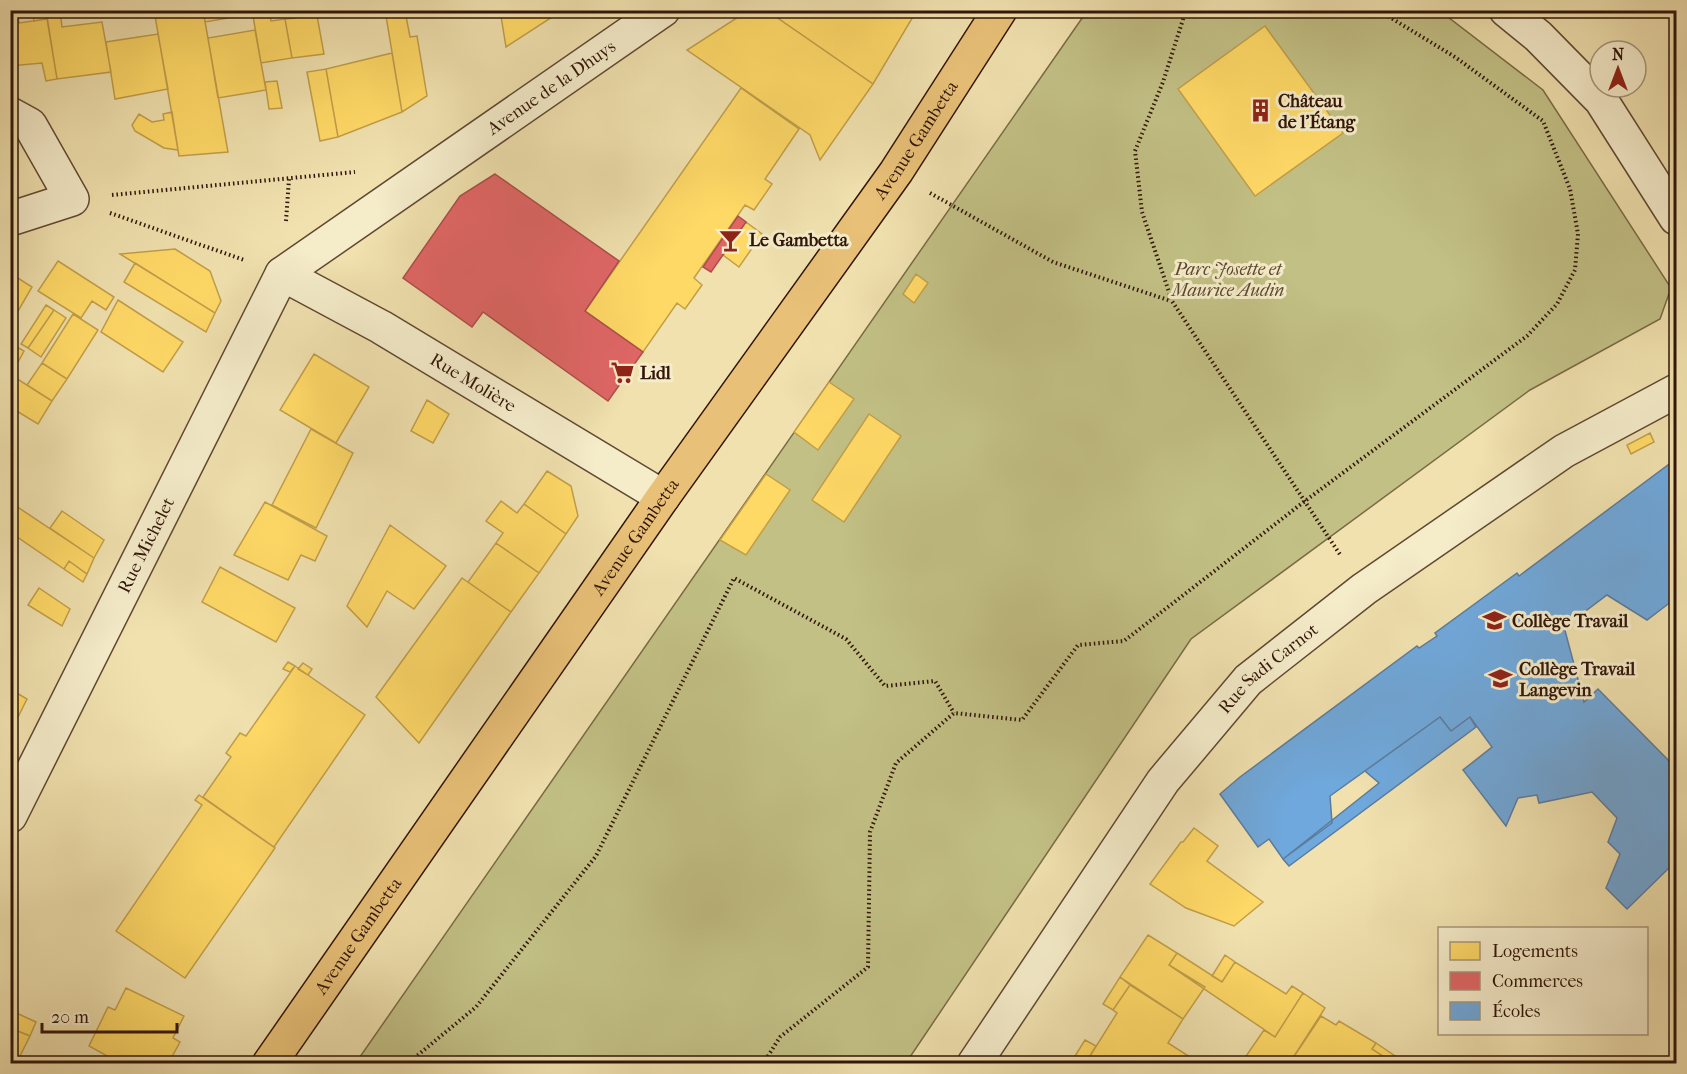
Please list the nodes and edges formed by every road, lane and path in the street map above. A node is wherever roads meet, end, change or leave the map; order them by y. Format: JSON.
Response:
{"nodes":[{"id":1,"x":663,"y":10,"type":"edge"},
{"id":2,"x":1000,"y":10,"type":"edge"},
{"id":3,"x":1186,"y":10,"type":"edge"},
{"id":4,"x":1378,"y":10,"type":"edge"},
{"id":5,"x":1506,"y":10,"type":"edge"},
{"id":6,"x":10,"y":114,"type":"edge"},
{"id":7,"x":359,"y":172,"type":"dead end"},
{"id":8,"x":896,"y":172,"type":"junction"},
{"id":9,"x":289,"y":179,"type":"junction"},
{"id":10,"x":72,"y":199,"type":"junction"},
{"id":11,"x":1677,"y":218,"type":"edge"},
{"id":12,"x":10,"y":219,"type":"edge"},
{"id":13,"x":282,"y":274,"type":"junction"},
{"id":14,"x":1172,"y":301,"type":"junction"},
{"id":15,"x":1677,"y":391,"type":"edge"},
{"id":16,"x":663,"y":497,"type":"junction"},
{"id":17,"x":1305,"y":501,"type":"junction"},
{"id":18,"x":1364,"y":589,"type":"junction"},
{"id":19,"x":954,"y":713,"type":"junction"},
{"id":20,"x":10,"y":816,"type":"edge"},
{"id":21,"x":269,"y":1064,"type":"edge"},
{"id":22,"x":407,"y":1064,"type":"edge"},
{"id":23,"x":763,"y":1064,"type":"edge"},
{"id":24,"x":974,"y":1064,"type":"edge"}],
"edges":[{"from":1,"to":13,"type":"street","name":"Avenue de la Dhuys"},
{"from":2,"to":8,"type":"main road","name":"Avenue Gambetta"},
{"from":3,"to":14,"type":"path"},
{"from":4,"to":17,"type":"path"},
{"from":5,"to":11,"type":"street"},
{"from":6,"to":10,"type":"street"},
{"from":7,"to":9,"type":"path"},
{"from":8,"to":14,"type":"path"},
{"from":8,"to":16,"type":"main road","name":"Avenue Gambetta"},
{"from":9,"to":10,"type":"path"},
{"from":9,"to":13,"type":"path"},
{"from":10,"to":12,"type":"street"},
{"from":10,"to":13,"type":"path"},
{"from":13,"to":16,"type":"street","name":"Rue Molière"},
{"from":13,"to":20,"type":"street","name":"Rue Michelet"},
{"from":14,"to":17,"type":"path"},
{"from":15,"to":18,"type":"street","name":"Rue Sadi Carnot"},
{"from":16,"to":21,"type":"main road","name":"Avenue Gambetta"},
{"from":17,"to":18,"type":"path"},
{"from":17,"to":19,"type":"path"},
{"from":18,"to":24,"type":"street","name":"Rue Sadi Carnot"},
{"from":19,"to":22,"type":"path"},
{"from":19,"to":23,"type":"path"}]}
